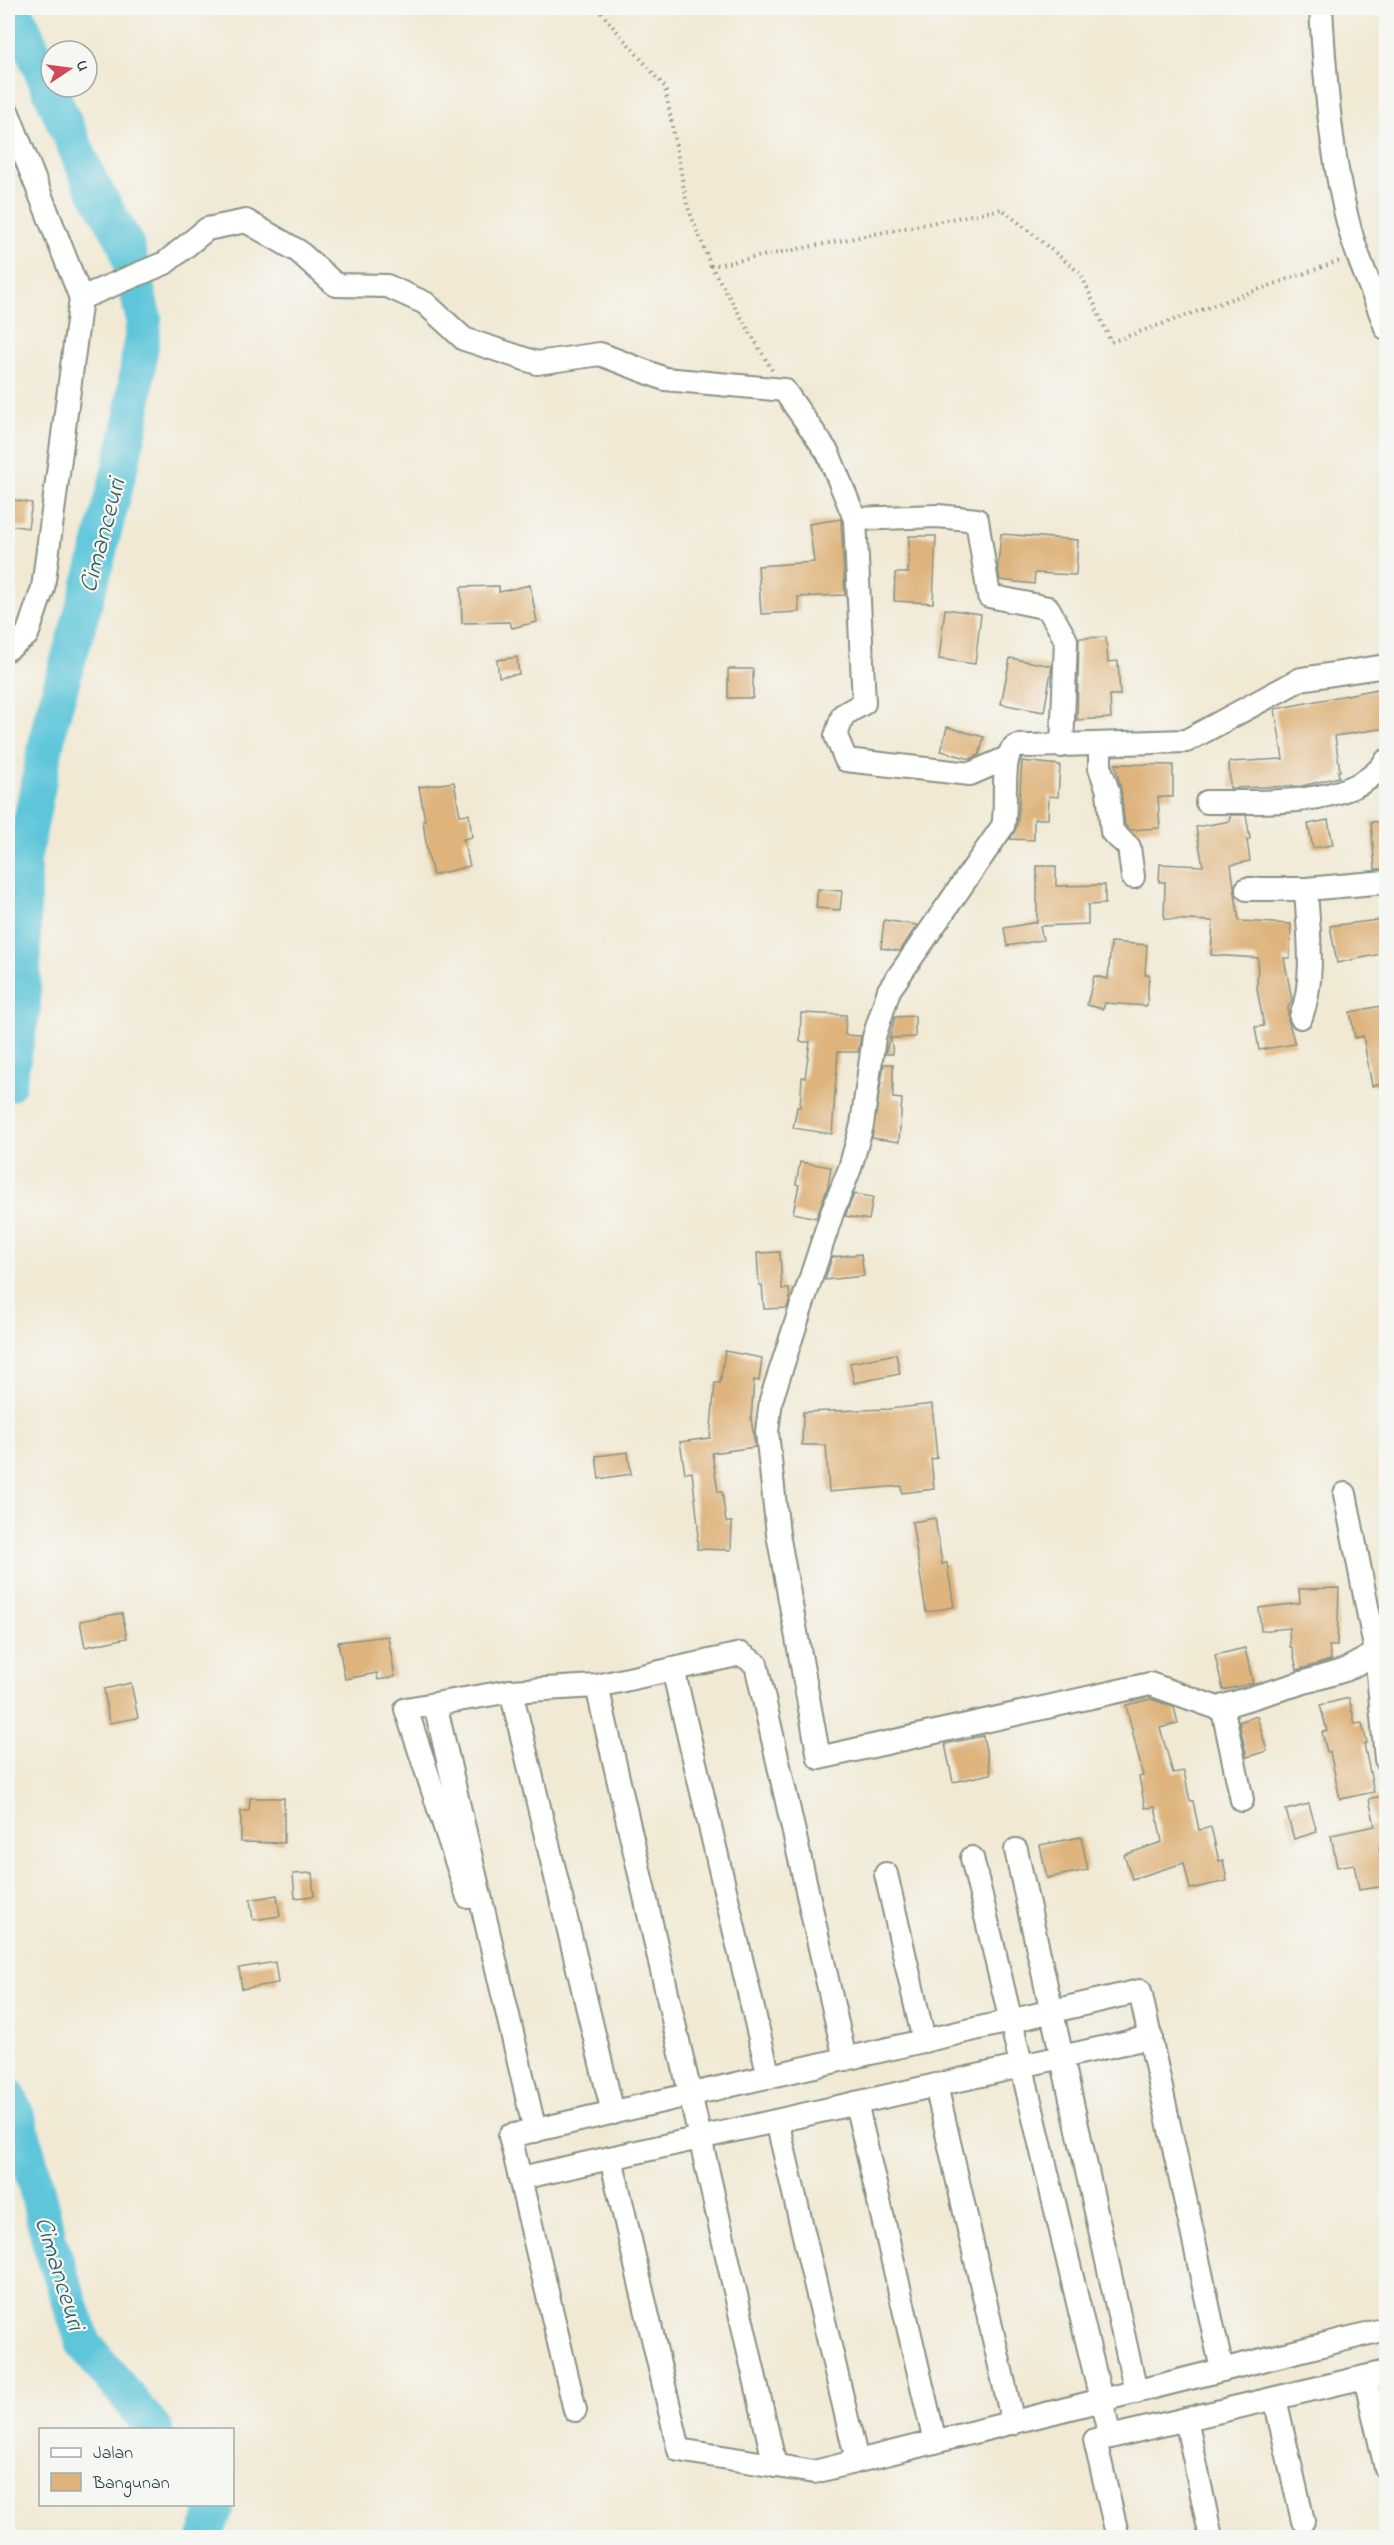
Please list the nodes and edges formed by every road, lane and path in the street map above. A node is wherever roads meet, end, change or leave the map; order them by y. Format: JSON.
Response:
{"nodes":[{"id":1,"x":597,"y":8,"type":"edge"},
{"id":2,"x":1320,"y":8,"type":"edge"},
{"id":3,"x":8,"y":113,"type":"edge"},
{"id":4,"x":1357,"y":255,"type":"junction"},
{"id":5,"x":711,"y":266,"type":"junction"},
{"id":6,"x":81,"y":298,"type":"junction"},
{"id":7,"x":1386,"y":328,"type":"edge"},
{"id":8,"x":784,"y":390,"type":"junction"},
{"id":9,"x":855,"y":519,"type":"junction"},
{"id":10,"x":8,"y":649,"type":"edge"},
{"id":11,"x":1386,"y":666,"type":"edge"},
{"id":12,"x":1100,"y":744,"type":"junction"},
{"id":13,"x":1062,"y":746,"type":"junction"},
{"id":14,"x":1007,"y":758,"type":"junction"},
{"id":15,"x":1386,"y":761,"type":"edge"},
{"id":16,"x":1207,"y":802,"type":"dead end"},
{"id":17,"x":1133,"y":877,"type":"dead end"},
{"id":18,"x":1386,"y":882,"type":"edge"},
{"id":19,"x":1247,"y":889,"type":"dead end"},
{"id":20,"x":1306,"y":889,"type":"junction"},
{"id":21,"x":1301,"y":1017,"type":"dead end"},
{"id":22,"x":1346,"y":1494,"type":"dead end"},
{"id":23,"x":1381,"y":1650,"type":"edge"},
{"id":24,"x":673,"y":1669,"type":"junction"},
{"id":25,"x":597,"y":1686,"type":"junction"},
{"id":26,"x":511,"y":1690,"type":"junction"},
{"id":27,"x":1223,"y":1710,"type":"junction"},
{"id":28,"x":1386,"y":1759,"type":"edge"},
{"id":29,"x":1242,"y":1800,"type":"dead end"},
{"id":30,"x":1016,"y":1850,"type":"dead end"},
{"id":31,"x":972,"y":1858,"type":"dead end"},
{"id":32,"x":886,"y":1874,"type":"dead end"},
{"id":33,"x":1052,"y":2011,"type":"junction"},
{"id":34,"x":1011,"y":2021,"type":"junction"},
{"id":35,"x":1151,"y":2037,"type":"junction"},
{"id":36,"x":924,"y":2041,"type":"junction"},
{"id":37,"x":1062,"y":2057,"type":"junction"},
{"id":38,"x":845,"y":2059,"type":"junction"},
{"id":39,"x":1021,"y":2066,"type":"junction"},
{"id":40,"x":769,"y":2076,"type":"junction"},
{"id":41,"x":936,"y":2085,"type":"junction"},
{"id":42,"x":689,"y":2095,"type":"junction"},
{"id":43,"x":856,"y":2103,"type":"junction"},
{"id":44,"x":613,"y":2113,"type":"junction"},
{"id":45,"x":777,"y":2121,"type":"junction"},
{"id":46,"x":535,"y":2131,"type":"junction"},
{"id":47,"x":701,"y":2138,"type":"junction"},
{"id":48,"x":611,"y":2158,"type":"junction"},
{"id":49,"x":521,"y":2178,"type":"junction"},
{"id":50,"x":1386,"y":2329,"type":"edge"},
{"id":51,"x":1222,"y":2370,"type":"junction"},
{"id":52,"x":1376,"y":2375,"type":"edge"},
{"id":53,"x":1136,"y":2392,"type":"junction"},
{"id":54,"x":1275,"y":2399,"type":"junction"},
{"id":55,"x":1101,"y":2401,"type":"junction"},
{"id":56,"x":575,"y":2410,"type":"dead end"},
{"id":57,"x":1186,"y":2419,"type":"junction"},
{"id":58,"x":1013,"y":2423,"type":"junction"},
{"id":59,"x":1110,"y":2437,"type":"junction"},
{"id":60,"x":935,"y":2442,"type":"junction"},
{"id":61,"x":857,"y":2461,"type":"junction"},
{"id":62,"x":775,"y":2466,"type":"junction"},
{"id":63,"x":1386,"y":2468,"type":"edge"},
{"id":64,"x":1303,"y":2521,"type":"dead end"},
{"id":65,"x":1118,"y":2538,"type":"edge"},
{"id":66,"x":1211,"y":2538,"type":"edge"}],
"edges":[{"from":1,"to":5,"type":"path"},
{"from":2,"to":4,"type":"street"},
{"from":3,"to":6,"type":"street"},
{"from":4,"to":5,"type":"path"},
{"from":4,"to":7,"type":"street"},
{"from":5,"to":8,"type":"path"},
{"from":6,"to":8,"type":"street"},
{"from":6,"to":10,"type":"street"},
{"from":8,"to":9,"type":"street"},
{"from":9,"to":13,"type":"street"},
{"from":9,"to":14,"type":"street"},
{"from":11,"to":12,"type":"street"},
{"from":12,"to":13,"type":"street"},
{"from":12,"to":17,"type":"street"},
{"from":13,"to":14,"type":"street"},
{"from":14,"to":27,"type":"street"},
{"from":15,"to":16,"type":"street"},
{"from":18,"to":20,"type":"street"},
{"from":19,"to":20,"type":"street"},
{"from":20,"to":21,"type":"street"},
{"from":22,"to":23,"type":"street"},
{"from":23,"to":27,"type":"street"},
{"from":23,"to":28,"type":"street"},
{"from":24,"to":25,"type":"street"},
{"from":24,"to":38,"type":"street"},
{"from":24,"to":40,"type":"street"},
{"from":25,"to":26,"type":"street"},
{"from":25,"to":42,"type":"street"},
{"from":26,"to":44,"type":"street"},
{"from":26,"to":46,"type":"street"},
{"from":27,"to":29,"type":"street"},
{"from":30,"to":33,"type":"street"},
{"from":31,"to":34,"type":"street"},
{"from":32,"to":36,"type":"street"},
{"from":33,"to":34,"type":"street"},
{"from":33,"to":35,"type":"street"},
{"from":33,"to":37,"type":"street"},
{"from":34,"to":36,"type":"street"},
{"from":34,"to":39,"type":"street"},
{"from":35,"to":37,"type":"street"},
{"from":35,"to":51,"type":"street"},
{"from":36,"to":38,"type":"street"},
{"from":37,"to":39,"type":"street"},
{"from":37,"to":53,"type":"street"},
{"from":38,"to":40,"type":"street"},
{"from":39,"to":41,"type":"street"},
{"from":39,"to":55,"type":"street"},
{"from":40,"to":42,"type":"street"},
{"from":41,"to":43,"type":"street"},
{"from":41,"to":58,"type":"street"},
{"from":42,"to":44,"type":"street"},
{"from":42,"to":47,"type":"street"},
{"from":43,"to":45,"type":"street"},
{"from":43,"to":60,"type":"street"},
{"from":44,"to":46,"type":"street"},
{"from":45,"to":47,"type":"street"},
{"from":45,"to":61,"type":"street"},
{"from":46,"to":49,"type":"street"},
{"from":47,"to":48,"type":"street"},
{"from":47,"to":62,"type":"street"},
{"from":48,"to":49,"type":"street"},
{"from":48,"to":62,"type":"street"},
{"from":49,"to":56,"type":"street"},
{"from":50,"to":51,"type":"street"},
{"from":51,"to":53,"type":"street"},
{"from":52,"to":54,"type":"street"},
{"from":52,"to":63,"type":"street"},
{"from":53,"to":55,"type":"street"},
{"from":54,"to":57,"type":"street"},
{"from":54,"to":64,"type":"street"},
{"from":55,"to":58,"type":"street"},
{"from":55,"to":59,"type":"street"},
{"from":57,"to":59,"type":"street"},
{"from":57,"to":66,"type":"street"},
{"from":58,"to":60,"type":"street"},
{"from":59,"to":65,"type":"street"},
{"from":60,"to":61,"type":"street"},
{"from":61,"to":62,"type":"street"}]}
